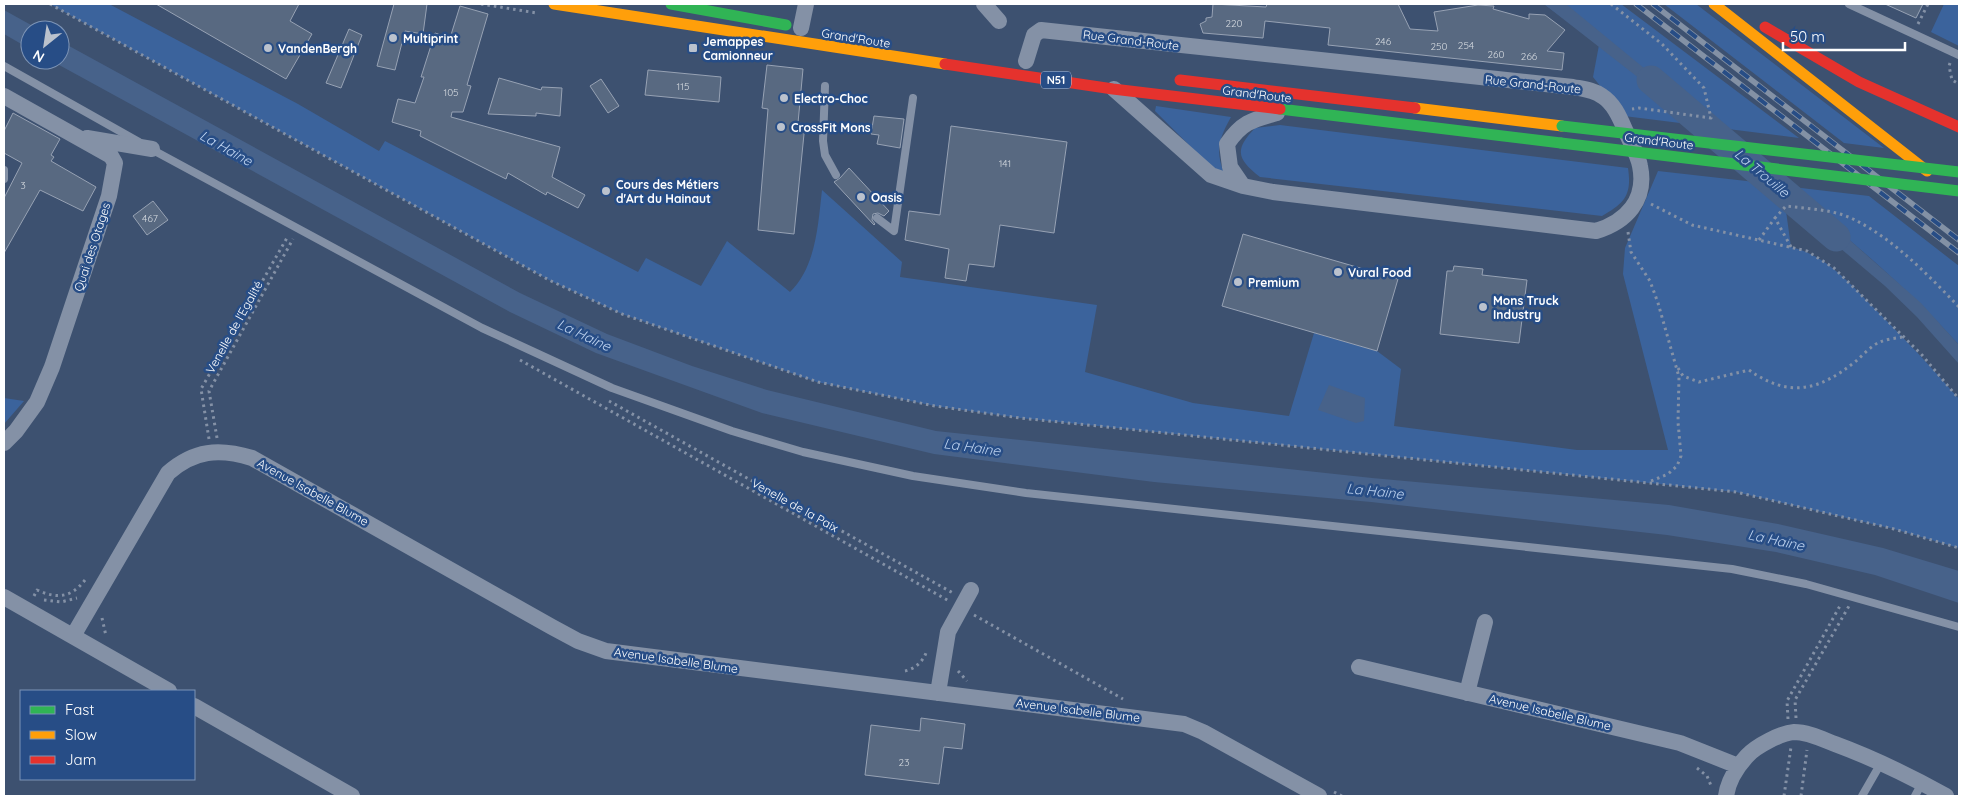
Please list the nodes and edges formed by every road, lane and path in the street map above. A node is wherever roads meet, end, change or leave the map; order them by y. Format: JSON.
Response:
{"nodes":[{"id":1,"x":50,"y":4,"type":"edge"},
{"id":2,"x":554,"y":4,"type":"edge"},
{"id":3,"x":671,"y":4,"type":"edge"},
{"id":4,"x":806,"y":4,"type":"edge"},
{"id":5,"x":984,"y":4,"type":"edge"},
{"id":6,"x":1611,"y":4,"type":"edge"},
{"id":7,"x":1714,"y":4,"type":"edge"},
{"id":8,"x":1849,"y":4,"type":"edge"},
{"id":9,"x":1928,"y":4,"type":"edge"},
{"id":10,"x":1752,"y":18,"type":"dead end"},
{"id":11,"x":999,"y":21,"type":"dead end"},
{"id":12,"x":806,"y":29,"type":"joint"},
{"id":13,"x":1914,"y":34,"type":"junction"},
{"id":14,"x":1957,"y":54,"type":"edge"},
{"id":15,"x":1026,"y":61,"type":"dead end"},
{"id":16,"x":4,"y":66,"type":"edge"},
{"id":17,"x":1164,"y":78,"type":"dead end"},
{"id":18,"x":1959,"y":84,"type":"edge"},
{"id":19,"x":825,"y":86,"type":"dead end"},
{"id":20,"x":1113,"y":88,"type":"junction"},
{"id":21,"x":4,"y":96,"type":"edge"},
{"id":22,"x":912,"y":98,"type":"dead end"},
{"id":23,"x":1286,"y":111,"type":"junction"},
{"id":24,"x":1618,"y":114,"type":"junction"},
{"id":25,"x":1959,"y":127,"type":"edge"},
{"id":26,"x":75,"y":136,"type":"junction"},
{"id":27,"x":152,"y":149,"type":"junction"},
{"id":28,"x":4,"y":170,"type":"edge"},
{"id":29,"x":1959,"y":172,"type":"edge"},
{"id":30,"x":836,"y":175,"type":"dead end"},
{"id":31,"x":4,"y":179,"type":"edge"},
{"id":32,"x":1243,"y":186,"type":"junction"},
{"id":33,"x":1959,"y":192,"type":"edge"},
{"id":34,"x":1959,"y":196,"type":"edge"},
{"id":35,"x":1637,"y":197,"type":"junction"},
{"id":36,"x":877,"y":218,"type":"dead end"},
{"id":37,"x":1775,"y":218,"type":"junction"},
{"id":38,"x":1621,"y":221,"type":"junction"},
{"id":39,"x":296,"y":227,"type":"junction"},
{"id":40,"x":1759,"y":240,"type":"junction"},
{"id":41,"x":1791,"y":247,"type":"junction"},
{"id":42,"x":1959,"y":307,"type":"edge"},
{"id":43,"x":1903,"y":337,"type":"junction"},
{"id":44,"x":511,"y":355,"type":"dead end"},
{"id":45,"x":1677,"y":365,"type":"junction"},
{"id":46,"x":604,"y":398,"type":"dead end"},
{"id":47,"x":1959,"y":399,"type":"edge"},
{"id":48,"x":217,"y":438,"type":"dead end"},
{"id":49,"x":4,"y":443,"type":"edge"},
{"id":50,"x":210,"y":444,"type":"dead end"},
{"id":51,"x":1649,"y":482,"type":"junction"},
{"id":52,"x":1959,"y":548,"type":"edge"},
{"id":53,"x":26,"y":592,"type":"dead end"},
{"id":54,"x":80,"y":596,"type":"dead end"},
{"id":55,"x":1850,"y":596,"type":"junction"},
{"id":56,"x":4,"y":597,"type":"edge"},
{"id":57,"x":965,"y":605,"type":"junction"},
{"id":58,"x":1486,"y":622,"type":"dead end"},
{"id":59,"x":1959,"y":627,"type":"edge"},
{"id":60,"x":73,"y":636,"type":"junction"},
{"id":61,"x":957,"y":667,"type":"dead end"},
{"id":62,"x":1359,"y":668,"type":"dead end"},
{"id":63,"x":974,"y":685,"type":"dead end"},
{"id":64,"x":167,"y":690,"type":"edge"},
{"id":65,"x":938,"y":693,"type":"junction"},
{"id":66,"x":1467,"y":693,"type":"junction"},
{"id":67,"x":1125,"y":701,"type":"dead end"},
{"id":68,"x":195,"y":707,"type":"edge"},
{"id":69,"x":1791,"y":727,"type":"junction"},
{"id":70,"x":1808,"y":741,"type":"dead end"},
{"id":71,"x":1881,"y":762,"type":"junction"},
{"id":72,"x":1738,"y":766,"type":"junction"},
{"id":73,"x":1919,"y":790,"type":"edge"},
{"id":74,"x":352,"y":796,"type":"edge"},
{"id":75,"x":1318,"y":796,"type":"edge"},
{"id":76,"x":1726,"y":796,"type":"edge"},
{"id":77,"x":1784,"y":796,"type":"edge"},
{"id":78,"x":1801,"y":796,"type":"edge"},
{"id":79,"x":1862,"y":796,"type":"edge"},
{"id":80,"x":1946,"y":796,"type":"edge"}],
"edges":[{"from":1,"to":51,"type":"path"},
{"from":2,"to":20,"type":"main road","name":"Grand'Route","number":"N51"},
{"from":3,"to":12,"type":"main road"},
{"from":4,"to":12,"type":"street"},
{"from":5,"to":11,"type":"street"},
{"from":6,"to":24,"type":"path"},
{"from":7,"to":34,"type":"main road"},
{"from":8,"to":13,"type":"lane"},
{"from":9,"to":13,"type":"path"},
{"from":10,"to":25,"type":"main road"},
{"from":13,"to":14,"type":"lane"},
{"from":14,"to":18,"type":"path"},
{"from":15,"to":24,"type":"street","name":"Rue Grand-Route"},
{"from":16,"to":27,"type":"lane"},
{"from":17,"to":29,"type":"main road","name":"Grand'Route","bridge":true},
{"from":19,"to":30,"type":"lane"},
{"from":20,"to":23,"type":"main road","name":"Grand'Route","number":"N51"},
{"from":20,"to":32,"type":"street"},
{"from":21,"to":26,"type":"street","name":"Quai des Otages"},
{"from":22,"to":36,"type":"lane"},
{"from":23,"to":32,"type":"street"},
{"from":23,"to":33,"type":"main road","name":"Grand'Route","number":"N51","bridge":true},
{"from":24,"to":35,"type":"street","name":"Rue Grand-Route"},
{"from":26,"to":27,"type":"street"},
{"from":26,"to":49,"type":"street","name":"Quai des Otages"},
{"from":27,"to":39,"type":"lane"},
{"from":28,"to":31,"type":"lane"},
{"from":32,"to":38,"type":"street"},
{"from":35,"to":38,"type":"street","name":"Rue Grand-Route"},
{"from":35,"to":40,"type":"path"},
{"from":37,"to":40,"type":"path"},
{"from":37,"to":41,"type":"path"},
{"from":37,"to":42,"type":"path"},
{"from":38,"to":45,"type":"path"},
{"from":39,"to":48,"type":"path","name":"Venelle de l'Egalité"},
{"from":39,"to":50,"type":"path"},
{"from":39,"to":55,"type":"lane"},
{"from":40,"to":41,"type":"path"},
{"from":41,"to":43,"type":"path"},
{"from":43,"to":45,"type":"path"},
{"from":43,"to":47,"type":"path"},
{"from":44,"to":57,"type":"path","name":"Venelle de la Paix"},
{"from":45,"to":51,"type":"path"},
{"from":46,"to":57,"type":"path"},
{"from":51,"to":52,"type":"path"},
{"from":53,"to":54,"type":"path"},
{"from":55,"to":59,"type":"lane"},
{"from":55,"to":69,"type":"path"},
{"from":55,"to":69,"type":"path"},
{"from":56,"to":60,"type":"street"},
{"from":57,"to":65,"type":"street"},
{"from":57,"to":67,"type":"path","name":"Venelle de la Paix"},
{"from":58,"to":66,"type":"street"},
{"from":60,"to":64,"type":"street"},
{"from":60,"to":65,"type":"street","name":"Avenue Isabelle Blume"},
{"from":61,"to":63,"type":"path"},
{"from":62,"to":66,"type":"street","name":"Avenue Isabelle Blume"},
{"from":65,"to":75,"type":"street","name":"Avenue Isabelle Blume"},
{"from":66,"to":72,"type":"street","name":"Avenue Isabelle Blume"},
{"from":68,"to":74,"type":"street"},
{"from":69,"to":71,"type":"street"},
{"from":69,"to":72,"type":"street"},
{"from":69,"to":77,"type":"path"},
{"from":70,"to":78,"type":"path"},
{"from":71,"to":73,"type":"street"},
{"from":71,"to":79,"type":"lane"},
{"from":72,"to":76,"type":"street"},
{"from":73,"to":80,"type":"street"}]}
